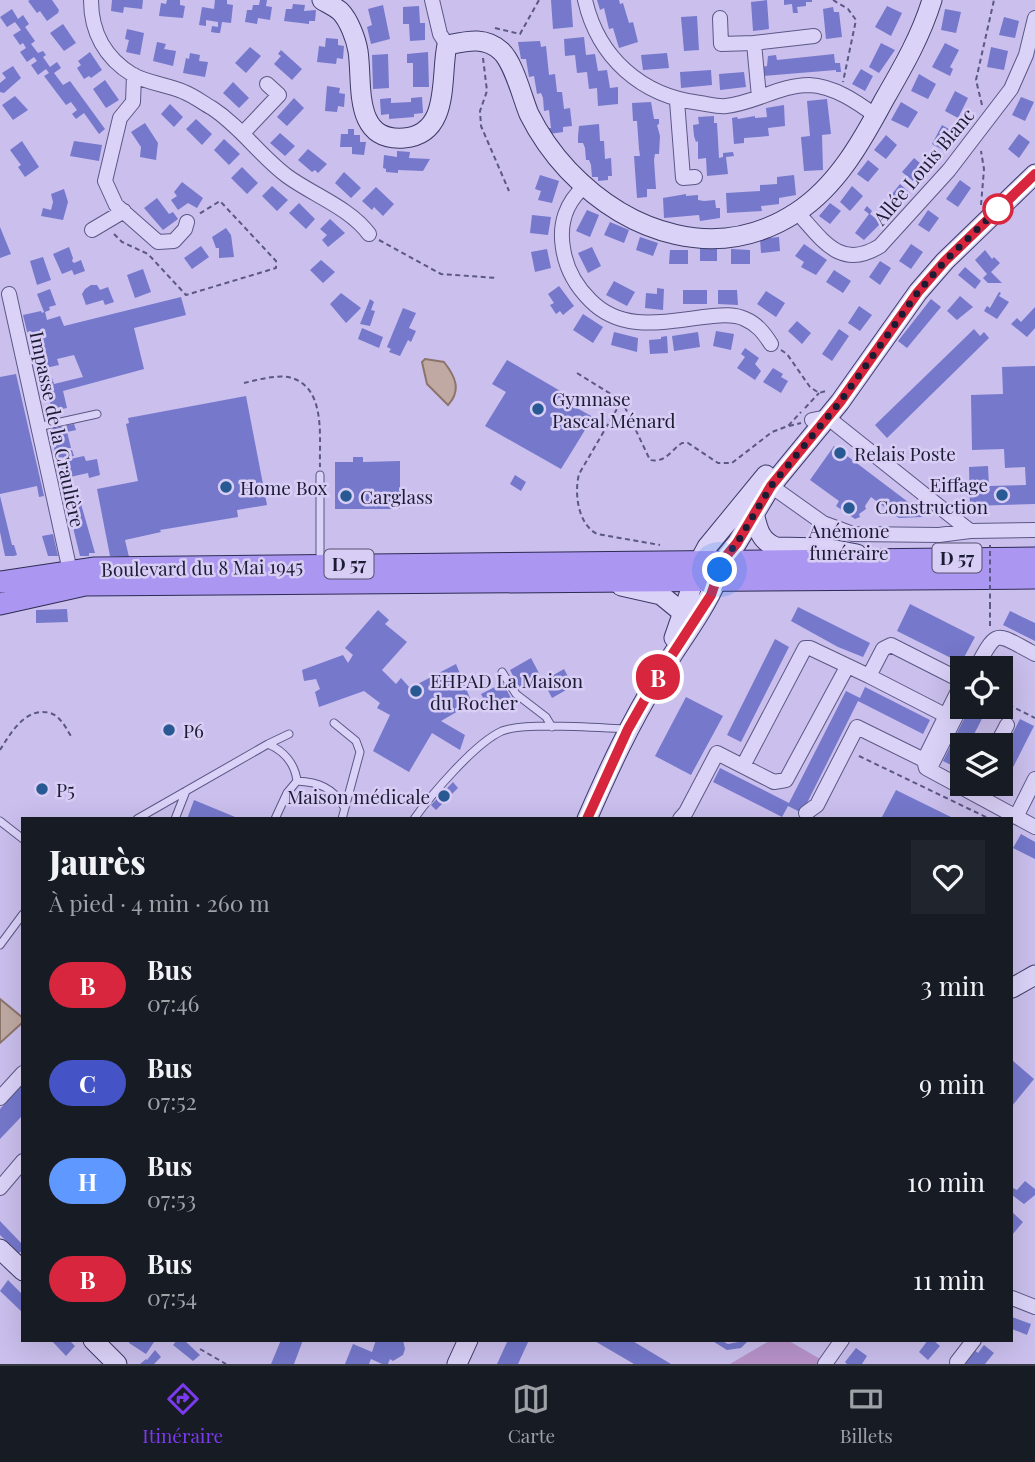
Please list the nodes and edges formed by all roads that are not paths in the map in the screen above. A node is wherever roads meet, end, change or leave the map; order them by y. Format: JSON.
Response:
{"nodes":[{"id":1,"x":92,"y":0,"type":"edge"},
{"id":2,"x":322,"y":0,"type":"edge"},
{"id":3,"x":432,"y":0,"type":"edge"},
{"id":4,"x":585,"y":0,"type":"edge"},
{"id":5,"x":932,"y":0,"type":"edge"},
{"id":6,"x":720,"y":18,"type":"dead end"},
{"id":7,"x":1035,"y":18,"type":"edge"},
{"id":8,"x":814,"y":36,"type":"dead end"},
{"id":9,"x":754,"y":43,"type":"junction"},
{"id":10,"x":447,"y":45,"type":"junction"},
{"id":11,"x":1031,"y":56,"type":"edge"},
{"id":12,"x":134,"y":75,"type":"junction"},
{"id":13,"x":267,"y":84,"type":"dead end"},
{"id":14,"x":759,"y":97,"type":"junction"},
{"id":15,"x":677,"y":101,"type":"junction"},
{"id":16,"x":876,"y":116,"type":"junction"},
{"id":17,"x":244,"y":132,"type":"junction"},
{"id":18,"x":1035,"y":174,"type":"edge"},
{"id":19,"x":695,"y":177,"type":"dead end"},
{"id":20,"x":585,"y":186,"type":"junction"},
{"id":21,"x":124,"y":211,"type":"junction"},
{"id":22,"x":797,"y":212,"type":"junction"},
{"id":23,"x":187,"y":222,"type":"road end"},
{"id":24,"x":98,"y":226,"type":"road end"},
{"id":25,"x":369,"y":234,"type":"road end"},
{"id":26,"x":9,"y":294,"type":"dead end"},
{"id":27,"x":771,"y":344,"type":"road end"},
{"id":28,"x":97,"y":414,"type":"dead end"},
{"id":29,"x":819,"y":419,"type":"junction"},
{"id":30,"x":38,"y":427,"type":"junction"},
{"id":31,"x":320,"y":475,"type":"road end"},
{"id":32,"x":771,"y":486,"type":"junction"},
{"id":33,"x":754,"y":513,"type":"junction"},
{"id":34,"x":728,"y":521,"type":"junction"},
{"id":35,"x":1035,"y":530,"type":"edge"},
{"id":36,"x":970,"y":531,"type":"junction"},
{"id":37,"x":879,"y":558,"type":"junction"},
{"id":38,"x":1035,"y":558,"type":"edge"},
{"id":39,"x":320,"y":565,"type":"junction"},
{"id":40,"x":695,"y":568,"type":"junction"},
{"id":41,"x":720,"y":570,"type":"junction"},
{"id":42,"x":70,"y":572,"type":"junction"},
{"id":43,"x":1035,"y":578,"type":"edge"},
{"id":44,"x":585,"y":580,"type":"junction"},
{"id":45,"x":0,"y":582,"type":"edge"},
{"id":46,"x":0,"y":604,"type":"edge"},
{"id":47,"x":683,"y":613,"type":"junction"},
{"id":48,"x":1035,"y":654,"type":"edge"},
{"id":49,"x":982,"y":656,"type":"edge"},
{"id":50,"x":847,"y":667,"type":"junction"},
{"id":51,"x":502,"y":673,"type":"dead end"},
{"id":52,"x":869,"y":676,"type":"junction"},
{"id":53,"x":950,"y":677,"type":"edge"},
{"id":54,"x":657,"y":678,"type":"junction"},
{"id":55,"x":950,"y":706,"type":"edge"},
{"id":56,"x":945,"y":715,"type":"junction"},
{"id":57,"x":953,"y":719,"type":"edge"},
{"id":58,"x":334,"y":723,"type":"dead end"},
{"id":59,"x":1007,"y":725,"type":"dead end"},
{"id":60,"x":552,"y":727,"type":"junction"},
{"id":61,"x":628,"y":729,"type":"junction"},
{"id":62,"x":1003,"y":733,"type":"edge"},
{"id":63,"x":289,"y":734,"type":"dead end"},
{"id":64,"x":268,"y":744,"type":"junction"},
{"id":65,"x":927,"y":765,"type":"junction"},
{"id":66,"x":743,"y":766,"type":"junction"},
{"id":67,"x":950,"y":776,"type":"edge"},
{"id":68,"x":1035,"y":779,"type":"edge"},
{"id":69,"x":297,"y":781,"type":"junction"},
{"id":70,"x":186,"y":791,"type":"junction"},
{"id":71,"x":986,"y":796,"type":"edge"},
{"id":72,"x":344,"y":807,"type":"junction"},
{"id":73,"x":806,"y":813,"type":"dead end"},
{"id":74,"x":140,"y":817,"type":"edge"},
{"id":75,"x":176,"y":817,"type":"edge"},
{"id":76,"x":276,"y":817,"type":"edge"},
{"id":77,"x":342,"y":817,"type":"edge"},
{"id":78,"x":415,"y":817,"type":"edge"},
{"id":79,"x":588,"y":817,"type":"edge"},
{"id":80,"x":682,"y":817,"type":"edge"},
{"id":81,"x":1016,"y":817,"type":"junction"},
{"id":82,"x":0,"y":821,"type":"edge"},
{"id":83,"x":1035,"y":827,"type":"edge"},
{"id":84,"x":21,"y":837,"type":"edge"},
{"id":85,"x":21,"y":918,"type":"edge"},
{"id":86,"x":0,"y":945,"type":"edge"},
{"id":87,"x":1035,"y":975,"type":"edge"},
{"id":88,"x":1013,"y":987,"type":"edge"},
{"id":89,"x":21,"y":1075,"type":"edge"},
{"id":90,"x":0,"y":1098,"type":"edge"},
{"id":91,"x":21,"y":1163,"type":"edge"},
{"id":92,"x":0,"y":1188,"type":"edge"},
{"id":93,"x":0,"y":1249,"type":"edge"},
{"id":94,"x":21,"y":1269,"type":"edge"},
{"id":95,"x":1013,"y":1298,"type":"edge"},
{"id":96,"x":1035,"y":1307,"type":"edge"},
{"id":97,"x":95,"y":1342,"type":"edge"},
{"id":98,"x":467,"y":1342,"type":"edge"},
{"id":99,"x":841,"y":1342,"type":"edge"},
{"id":100,"x":972,"y":1342,"type":"edge"},
{"id":101,"x":957,"y":1362,"type":"dead end"},
{"id":102,"x":117,"y":1364,"type":"edge"},
{"id":103,"x":457,"y":1364,"type":"edge"},
{"id":104,"x":825,"y":1364,"type":"edge"}],
"edges":[{"from":1,"to":12,"type":"street"},
{"from":2,"to":10,"type":"street"},
{"from":3,"to":10,"type":"street"},
{"from":4,"to":15,"type":"street"},
{"from":5,"to":16,"type":"street"},
{"from":6,"to":9,"type":"street"},
{"from":7,"to":11,"type":"street","name":"Allée Louis Blanc"},
{"from":8,"to":9,"type":"street"},
{"from":9,"to":14,"type":"street"},
{"from":10,"to":20,"type":"street"},
{"from":11,"to":22,"type":"street","name":"Allée Louis Blanc"},
{"from":12,"to":17,"type":"street"},
{"from":12,"to":21,"type":"street"},
{"from":13,"to":17,"type":"street"},
{"from":14,"to":15,"type":"street"},
{"from":14,"to":16,"type":"street"},
{"from":15,"to":19,"type":"street"},
{"from":16,"to":22,"type":"street"},
{"from":17,"to":25,"type":"street"},
{"from":18,"to":29,"type":"street"},
{"from":20,"to":22,"type":"street"},
{"from":20,"to":27,"type":"street"},
{"from":21,"to":23,"type":"street"},
{"from":21,"to":24,"type":"street"},
{"from":26,"to":30,"type":"street","name":"Impasse de la Craulière"},
{"from":28,"to":30,"type":"lane"},
{"from":29,"to":32,"type":"street"},
{"from":29,"to":34,"type":"street"},
{"from":29,"to":36,"type":"street"},
{"from":30,"to":42,"type":"street","name":"Impasse de la Craulière"},
{"from":31,"to":39,"type":"lane"},
{"from":32,"to":33,"type":"street"},
{"from":32,"to":36,"type":"street"},
{"from":33,"to":37,"type":"street"},
{"from":33,"to":41,"type":"street"},
{"from":34,"to":40,"type":"street"},
{"from":34,"to":41,"type":"street"},
{"from":35,"to":36,"type":"street"},
{"from":37,"to":38,"type":"main road","number":"D 57"},
{"from":37,"to":41,"type":"main road"},
{"from":39,"to":40,"type":"main road","name":"Boulevard du 8 Mai 1945","number":"D 57"},
{"from":39,"to":42,"type":"main road","name":"Boulevard du 8 Mai 1945","number":"D 57"},
{"from":40,"to":41,"type":"main road","name":"Boulevard du 8 Mai 1945","number":"D 57"},
{"from":40,"to":44,"type":"main road","name":"Boulevard du 8 Mai 1945"},
{"from":40,"to":47,"type":"street"},
{"from":41,"to":43,"type":"main road","name":"Boulevard du 8 Mai 1945","number":"D 57"},
{"from":41,"to":54,"type":"street"},
{"from":42,"to":45,"type":"main road","name":"Boulevard du 8 Mai 1945","number":"D 57"},
{"from":44,"to":46,"type":"main road","name":"Boulevard du 8 Mai 1945","number":"D 57"},
{"from":44,"to":47,"type":"street"},
{"from":47,"to":54,"type":"street"},
{"from":48,"to":49,"type":"street"},
{"from":50,"to":52,"type":"street"},
{"from":50,"to":66,"type":"street"},
{"from":50,"to":66,"type":"street"},
{"from":51,"to":60,"type":"lane"},
{"from":52,"to":53,"type":"street"},
{"from":52,"to":56,"type":"street"},
{"from":54,"to":61,"type":"street"},
{"from":55,"to":56,"type":"street"},
{"from":56,"to":65,"type":"street"},
{"from":57,"to":65,"type":"street"},
{"from":58,"to":72,"type":"lane"},
{"from":59,"to":62,"type":"street"},
{"from":60,"to":61,"type":"lane"},
{"from":60,"to":78,"type":"lane"},
{"from":61,"to":79,"type":"street"},
{"from":63,"to":64,"type":"lane"},
{"from":64,"to":69,"type":"lane"},
{"from":64,"to":70,"type":"lane"},
{"from":65,"to":67,"type":"street"},
{"from":65,"to":73,"type":"street"},
{"from":66,"to":80,"type":"street"},
{"from":68,"to":81,"type":"street"},
{"from":69,"to":72,"type":"lane"},
{"from":69,"to":76,"type":"lane"},
{"from":70,"to":74,"type":"lane"},
{"from":70,"to":75,"type":"lane"},
{"from":71,"to":81,"type":"street"},
{"from":72,"to":77,"type":"lane"},
{"from":81,"to":83,"type":"street"},
{"from":82,"to":84,"type":"lane"},
{"from":85,"to":86,"type":"lane"},
{"from":87,"to":88,"type":"street"},
{"from":89,"to":90,"type":"street"},
{"from":91,"to":92,"type":"street"},
{"from":93,"to":94,"type":"street"},
{"from":95,"to":96,"type":"street"},
{"from":97,"to":102,"type":"street"},
{"from":98,"to":103,"type":"street"},
{"from":99,"to":104,"type":"street"},
{"from":100,"to":101,"type":"street"}]}
